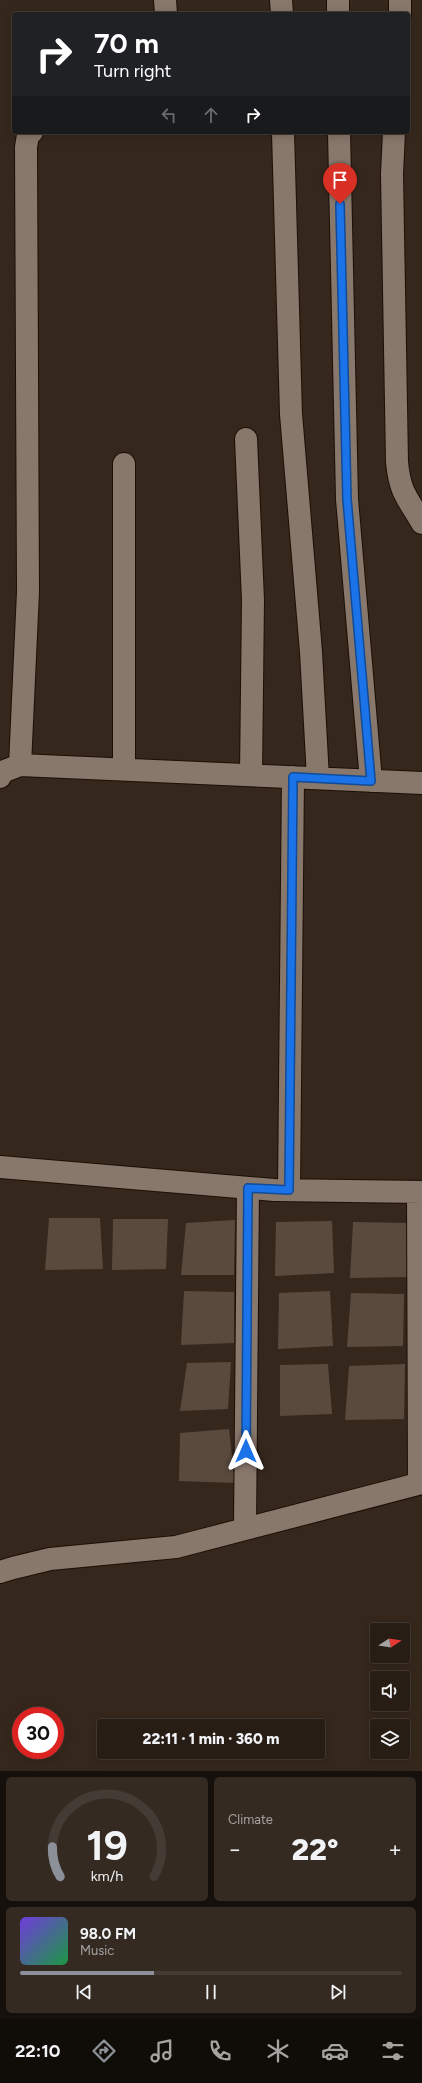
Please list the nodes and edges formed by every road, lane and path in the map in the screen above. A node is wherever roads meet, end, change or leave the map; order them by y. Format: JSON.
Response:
{"nodes":[{"id":1,"x":165,"y":0,"type":"edge"},
{"id":2,"x":281,"y":0,"type":"edge"},
{"id":3,"x":338,"y":0,"type":"edge"},
{"id":4,"x":400,"y":0,"type":"edge"},
{"id":5,"x":166,"y":12,"type":"edge"},
{"id":6,"x":282,"y":12,"type":"edge"},
{"id":7,"x":338,"y":12,"type":"edge"},
{"id":8,"x":400,"y":12,"type":"edge"},
{"id":9,"x":29,"y":134,"type":"edge"},
{"id":10,"x":283,"y":134,"type":"edge"},
{"id":11,"x":339,"y":134,"type":"edge"},
{"id":12,"x":394,"y":134,"type":"edge"},
{"id":13,"x":246,"y":438,"type":"dead end"},
{"id":14,"x":124,"y":464,"type":"dead end"},
{"id":15,"x":422,"y":523,"type":"edge"},
{"id":16,"x":124,"y":769,"type":"junction"},
{"id":17,"x":6,"y":771,"type":"edge"},
{"id":18,"x":251,"y":775,"type":"junction"},
{"id":19,"x":293,"y":777,"type":"junction"},
{"id":20,"x":318,"y":778,"type":"junction"},
{"id":21,"x":371,"y":781,"type":"junction"},
{"id":22,"x":422,"y":783,"type":"edge"},
{"id":23,"x":0,"y":1167,"type":"edge"},
{"id":24,"x":248,"y":1188,"type":"junction"},
{"id":25,"x":289,"y":1190,"type":"junction"},
{"id":26,"x":420,"y":1192,"type":"edge"},
{"id":27,"x":421,"y":1483,"type":"edge"},
{"id":28,"x":245,"y":1529,"type":"junction"},
{"id":29,"x":0,"y":1572,"type":"edge"}],
"edges":[{"from":1,"to":5,"type":"street"},
{"from":2,"to":6,"type":"street"},
{"from":3,"to":7,"type":"street"},
{"from":4,"to":8,"type":"street"},
{"from":9,"to":17,"type":"street"},
{"from":10,"to":20,"type":"street"},
{"from":11,"to":21,"type":"street"},
{"from":12,"to":15,"type":"street"},
{"from":13,"to":18,"type":"street"},
{"from":14,"to":16,"type":"street"},
{"from":16,"to":17,"type":"street"},
{"from":16,"to":18,"type":"street"},
{"from":18,"to":19,"type":"street"},
{"from":19,"to":20,"type":"street"},
{"from":19,"to":25,"type":"street"},
{"from":20,"to":21,"type":"street"},
{"from":21,"to":22,"type":"street"},
{"from":23,"to":24,"type":"street"},
{"from":24,"to":25,"type":"street"},
{"from":24,"to":28,"type":"street"},
{"from":25,"to":26,"type":"street"},
{"from":26,"to":27,"type":"street"},
{"from":27,"to":28,"type":"street"},
{"from":28,"to":29,"type":"street"}]}
